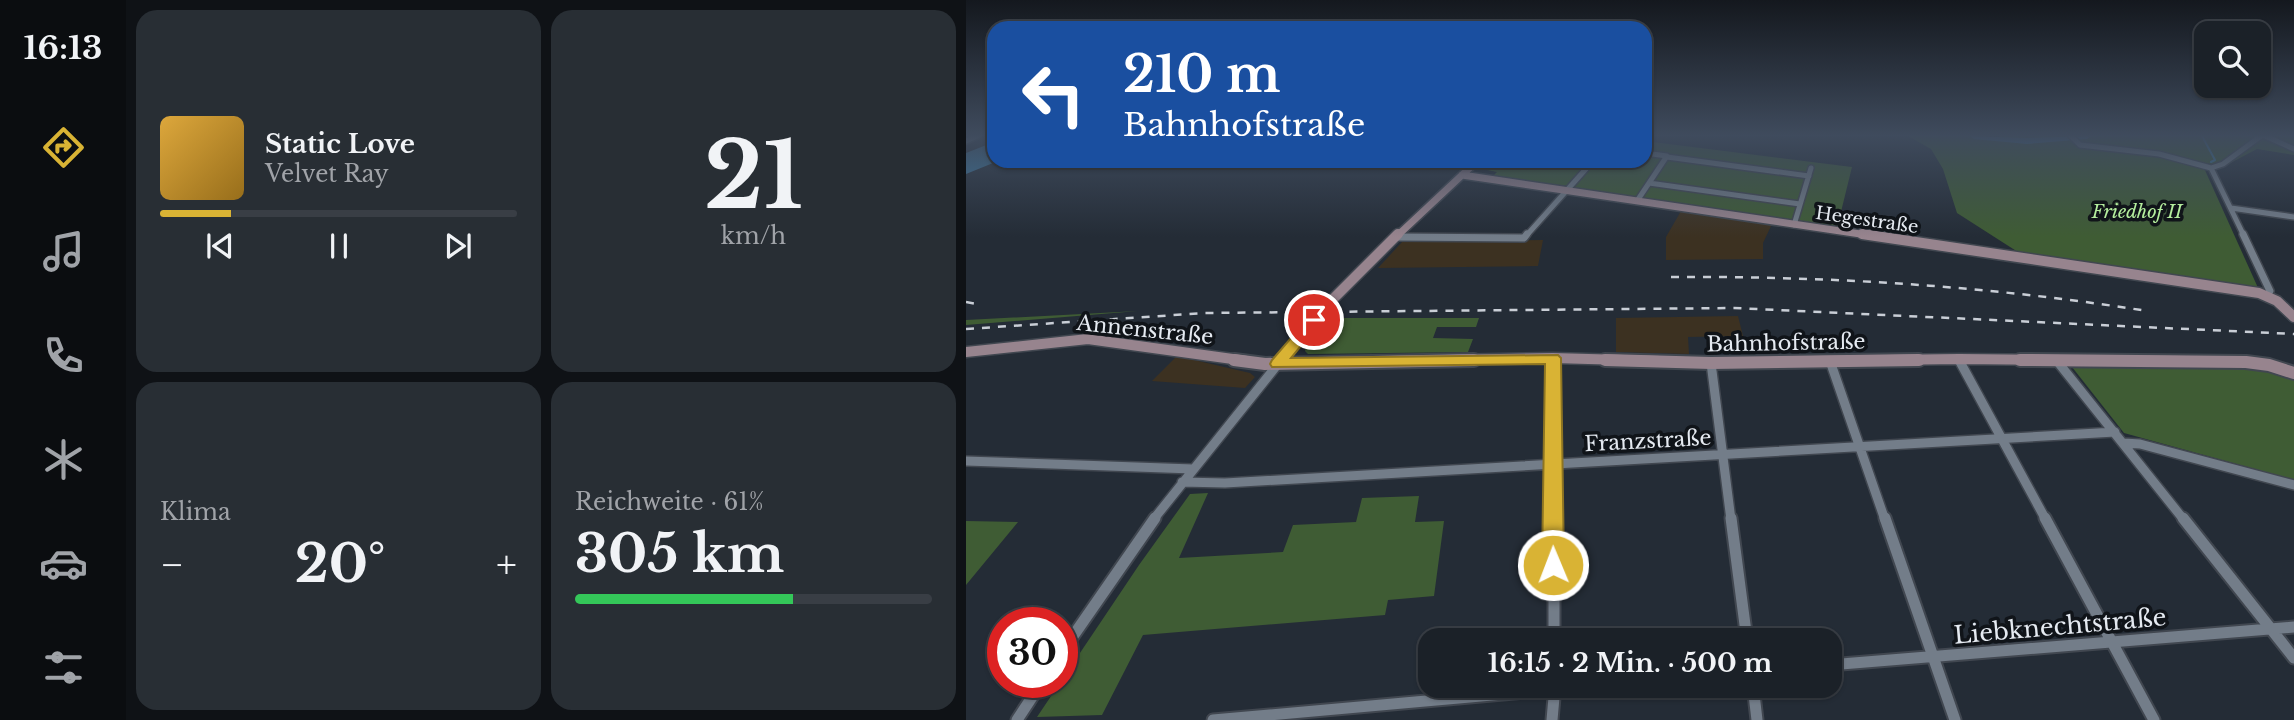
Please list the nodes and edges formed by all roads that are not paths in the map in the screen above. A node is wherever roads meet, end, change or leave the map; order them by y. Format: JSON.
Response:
{"nodes":[{"id":1,"x":1468,"y":170,"type":"edge"},
{"id":2,"x":1586,"y":170,"type":"edge"},
{"id":3,"x":1658,"y":170,"type":"edge"},
{"id":4,"x":1761,"y":170,"type":"edge"},
{"id":5,"x":1811,"y":170,"type":"edge"},
{"id":6,"x":2212,"y":170,"type":"edge"},
{"id":7,"x":1462,"y":175,"type":"junction"},
{"id":8,"x":1809,"y":176,"type":"junction"},
{"id":9,"x":1649,"y":183,"type":"junction"},
{"id":10,"x":1567,"y":191,"type":"junction"},
{"id":11,"x":1637,"y":201,"type":"junction"},
{"id":12,"x":1800,"y":204,"type":"junction"},
{"id":13,"x":2231,"y":208,"type":"junction"},
{"id":14,"x":2294,"y":217,"type":"edge"},
{"id":15,"x":1794,"y":225,"type":"junction"},
{"id":16,"x":1395,"y":237,"type":"junction"},
{"id":17,"x":2267,"y":295,"type":"junction"},
{"id":18,"x":2294,"y":316,"type":"edge"},
{"id":19,"x":966,"y":352,"type":"edge"},
{"id":20,"x":1553,"y":358,"type":"junction"},
{"id":21,"x":1959,"y":359,"type":"junction"},
{"id":22,"x":2057,"y":360,"type":"junction"},
{"id":23,"x":1830,"y":361,"type":"junction"},
{"id":24,"x":1711,"y":363,"type":"junction"},
{"id":25,"x":1278,"y":364,"type":"junction"},
{"id":26,"x":2294,"y":373,"type":"edge"},
{"id":27,"x":2115,"y":432,"type":"junction"},
{"id":28,"x":2003,"y":438,"type":"junction"},
{"id":29,"x":2124,"y":443,"type":"junction"},
{"id":30,"x":1860,"y":447,"type":"junction"},
{"id":31,"x":1722,"y":456,"type":"junction"},
{"id":32,"x":966,"y":461,"type":"edge"},
{"id":33,"x":1551,"y":466,"type":"junction"},
{"id":34,"x":1193,"y":469,"type":"junction"},
{"id":35,"x":1182,"y":482,"type":"junction"},
{"id":36,"x":2294,"y":485,"type":"edge"},
{"id":37,"x":2294,"y":627,"type":"edge"},
{"id":38,"x":1078,"y":628,"type":"edge"},
{"id":39,"x":1554,"y":628,"type":"edge"},
{"id":40,"x":1745,"y":628,"type":"edge"},
{"id":41,"x":2271,"y":629,"type":"junction"},
{"id":42,"x":2113,"y":642,"type":"junction"},
{"id":43,"x":1934,"y":658,"type":"junction"},
{"id":44,"x":2294,"y":658,"type":"edge"},
{"id":45,"x":1842,"y":664,"type":"edge"},
{"id":46,"x":1031,"y":698,"type":"edge"},
{"id":47,"x":1448,"y":698,"type":"edge"},
{"id":48,"x":1554,"y":698,"type":"edge"},
{"id":49,"x":1754,"y":698,"type":"edge"},
{"id":50,"x":1017,"y":720,"type":"edge"},
{"id":51,"x":1213,"y":720,"type":"edge"},
{"id":52,"x":1552,"y":720,"type":"edge"},
{"id":53,"x":1757,"y":720,"type":"edge"},
{"id":54,"x":1955,"y":720,"type":"edge"},
{"id":55,"x":2154,"y":720,"type":"edge"}],
"edges":[{"from":1,"to":7,"type":"main road"},
{"from":2,"to":10,"type":"street"},
{"from":3,"to":9,"type":"street"},
{"from":4,"to":8,"type":"street"},
{"from":5,"to":8,"type":"street"},
{"from":6,"to":13,"type":"street"},
{"from":7,"to":10,"type":"main road","name":"Hegestraße"},
{"from":7,"to":16,"type":"main road"},
{"from":8,"to":12,"type":"street"},
{"from":9,"to":11,"type":"street"},
{"from":9,"to":12,"type":"street"},
{"from":10,"to":11,"type":"main road","name":"Hegestraße"},
{"from":10,"to":16,"type":"street"},
{"from":11,"to":15,"type":"main road","name":"Hegestraße"},
{"from":12,"to":15,"type":"street"},
{"from":13,"to":14,"type":"street"},
{"from":13,"to":17,"type":"street"},
{"from":15,"to":17,"type":"main road","name":"Hegestraße"},
{"from":16,"to":25,"type":"main road"},
{"from":17,"to":18,"type":"main road"},
{"from":19,"to":25,"type":"main road","name":"Annenstraße"},
{"from":20,"to":24,"type":"main road","name":"Bahnhofstraße"},
{"from":20,"to":25,"type":"main road","name":"Bahnhofstraße"},
{"from":20,"to":33,"type":"street"},
{"from":21,"to":22,"type":"main road","name":"Bahnhofstraße"},
{"from":21,"to":23,"type":"main road","name":"Bahnhofstraße"},
{"from":21,"to":28,"type":"street"},
{"from":22,"to":26,"type":"main road","name":"Bahnhofstraße"},
{"from":22,"to":27,"type":"street"},
{"from":23,"to":24,"type":"main road","name":"Bahnhofstraße"},
{"from":23,"to":30,"type":"street"},
{"from":24,"to":31,"type":"street"},
{"from":25,"to":34,"type":"street"},
{"from":27,"to":28,"type":"street","name":"Franzstraße"},
{"from":27,"to":29,"type":"street"},
{"from":28,"to":30,"type":"street","name":"Franzstraße"},
{"from":28,"to":42,"type":"street"},
{"from":29,"to":36,"type":"street"},
{"from":29,"to":41,"type":"street"},
{"from":30,"to":31,"type":"street","name":"Franzstraße"},
{"from":30,"to":43,"type":"street"},
{"from":31,"to":33,"type":"street","name":"Franzstraße"},
{"from":31,"to":40,"type":"street"},
{"from":32,"to":34,"type":"street"},
{"from":33,"to":35,"type":"street","name":"Franzstraße"},
{"from":33,"to":39,"type":"street"},
{"from":34,"to":35,"type":"street"},
{"from":35,"to":38,"type":"street"},
{"from":37,"to":41,"type":"street","name":"Liebknechtstraße"},
{"from":41,"to":42,"type":"street","name":"Liebknechtstraße"},
{"from":41,"to":44,"type":"street"},
{"from":42,"to":43,"type":"street","name":"Liebknechtstraße"},
{"from":42,"to":55,"type":"street"},
{"from":43,"to":45,"type":"street","name":"Liebknechtstraße"},
{"from":43,"to":54,"type":"street"},
{"from":46,"to":50,"type":"street"},
{"from":47,"to":51,"type":"street"},
{"from":48,"to":52,"type":"street"},
{"from":49,"to":53,"type":"street"}]}
